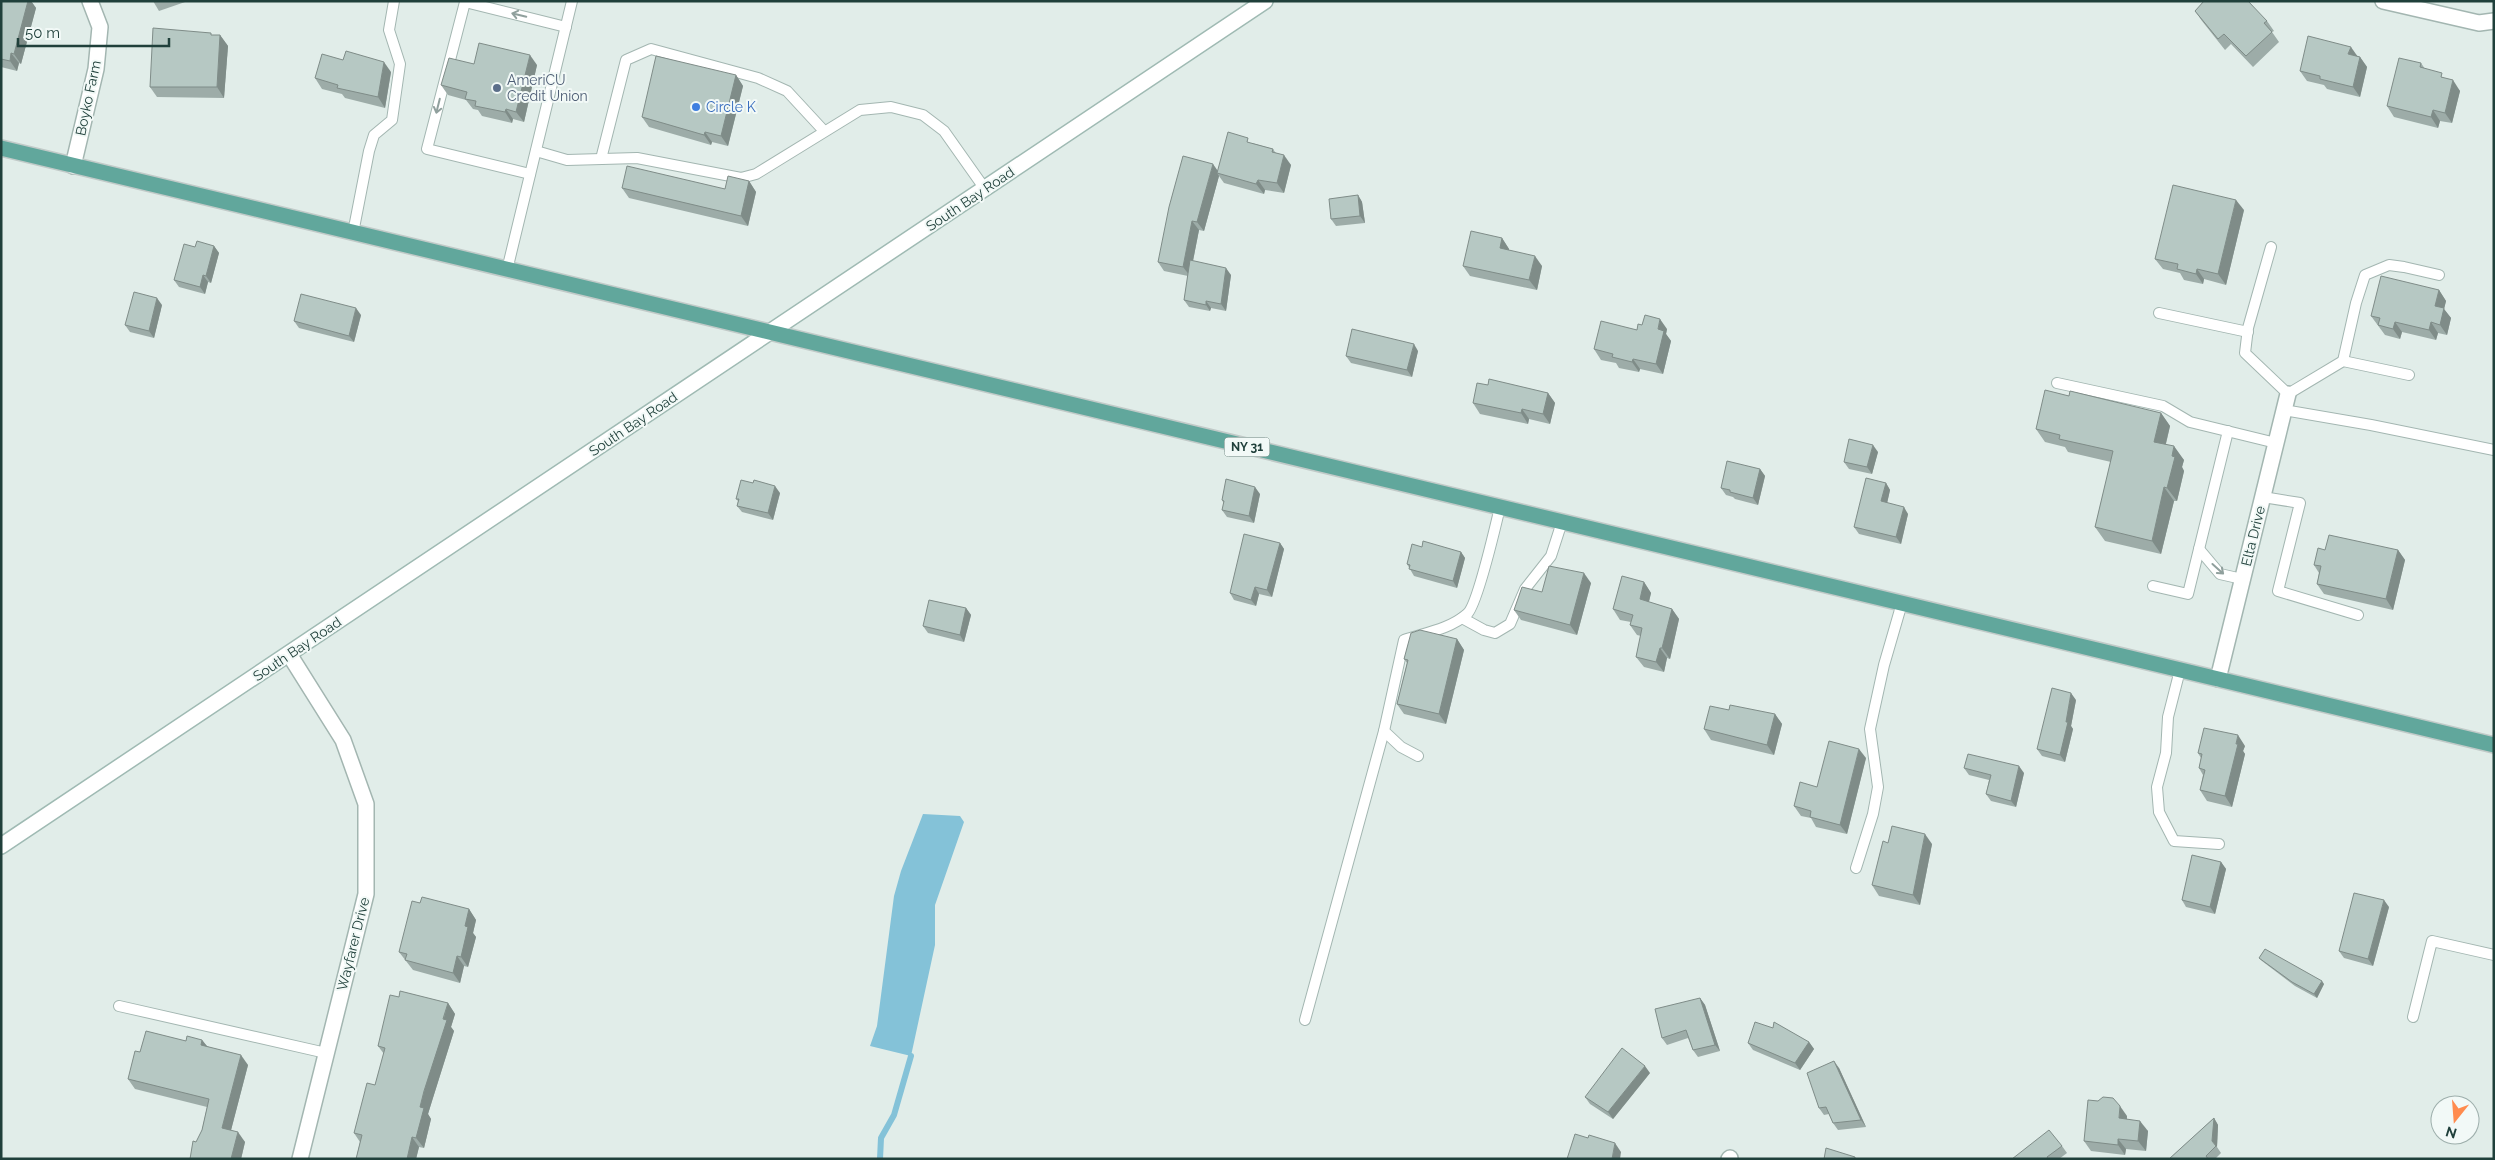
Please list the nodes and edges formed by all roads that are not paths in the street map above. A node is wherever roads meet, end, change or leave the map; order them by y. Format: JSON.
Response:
{"nodes":[{"id":1,"x":90,"y":1,"type":"edge"},
{"id":2,"x":394,"y":1,"type":"edge"},
{"id":3,"x":572,"y":1,"type":"edge"},
{"id":4,"x":1265,"y":1,"type":"edge"},
{"id":5,"x":2383,"y":1,"type":"edge"},
{"id":6,"x":2494,"y":21,"type":"edge"},
{"id":7,"x":566,"y":27,"type":"junction"},
{"id":8,"x":824,"y":130,"type":"junction"},
{"id":9,"x":1,"y":148,"type":"edge"},
{"id":10,"x":536,"y":151,"type":"junction"},
{"id":11,"x":601,"y":159,"type":"junction"},
{"id":12,"x":73,"y":166,"type":"junction"},
{"id":13,"x":530,"y":174,"type":"junction"},
{"id":14,"x":985,"y":189,"type":"junction"},
{"id":15,"x":353,"y":233,"type":"junction"},
{"id":16,"x":2271,"y":247,"type":"dead end"},
{"id":17,"x":507,"y":270,"type":"junction"},
{"id":18,"x":2439,"y":275,"type":"dead end"},
{"id":19,"x":2159,"y":313,"type":"dead end"},
{"id":20,"x":2248,"y":332,"type":"junction"},
{"id":21,"x":770,"y":333,"type":"junction"},
{"id":22,"x":2343,"y":361,"type":"junction"},
{"id":23,"x":2409,"y":375,"type":"dead end"},
{"id":24,"x":2056,"y":383,"type":"dead end"},
{"id":25,"x":2288,"y":394,"type":"junction"},
{"id":26,"x":2284,"y":410,"type":"junction"},
{"id":27,"x":2228,"y":431,"type":"junction"},
{"id":28,"x":2276,"y":443,"type":"junction"},
{"id":29,"x":2494,"y":450,"type":"edge"},
{"id":30,"x":2263,"y":497,"type":"junction"},
{"id":31,"x":1500,"y":507,"type":"junction"},
{"id":32,"x":1562,"y":522,"type":"junction"},
{"id":33,"x":2199,"y":549,"type":"junction"},
{"id":34,"x":2242,"y":579,"type":"junction"},
{"id":35,"x":2152,"y":586,"type":"dead end"},
{"id":36,"x":1902,"y":603,"type":"junction"},
{"id":37,"x":2358,"y":615,"type":"dead end"},
{"id":38,"x":1462,"y":618,"type":"junction"},
{"id":39,"x":289,"y":654,"type":"junction"},
{"id":40,"x":2180,"y":670,"type":"junction"},
{"id":41,"x":2218,"y":679,"type":"junction"},
{"id":42,"x":1384,"y":731,"type":"junction"},
{"id":43,"x":2494,"y":744,"type":"edge"},
{"id":44,"x":1418,"y":756,"type":"dead end"},
{"id":45,"x":2219,"y":844,"type":"dead end"},
{"id":46,"x":1,"y":846,"type":"edge"},
{"id":47,"x":1856,"y":868,"type":"dead end"},
{"id":48,"x":2494,"y":956,"type":"edge"},
{"id":49,"x":119,"y":1006,"type":"dead end"},
{"id":50,"x":2413,"y":1016,"type":"dead end"},
{"id":51,"x":1306,"y":1020,"type":"dead end"},
{"id":52,"x":326,"y":1053,"type":"junction"},
{"id":53,"x":300,"y":1159,"type":"edge"}],
"edges":[{"from":1,"to":12,"type":"street","name":"Boyko Farm"},
{"from":2,"to":15,"type":"lane"},
{"from":3,"to":7,"type":"lane"},
{"from":4,"to":14,"type":"street","name":"South Bay Road"},
{"from":5,"to":6,"type":"street"},
{"from":7,"to":10,"type":"lane"},
{"from":7,"to":13,"type":"lane","one_way":true},
{"from":8,"to":11,"type":"lane"},
{"from":8,"to":11,"type":"lane"},
{"from":8,"to":14,"type":"lane"},
{"from":9,"to":12,"type":"main road","number":"NY 31"},
{"from":10,"to":11,"type":"lane"},
{"from":10,"to":13,"type":"lane"},
{"from":12,"to":15,"type":"main road","number":"NY 31"},
{"from":13,"to":17,"type":"lane"},
{"from":14,"to":21,"type":"street","name":"South Bay Road"},
{"from":15,"to":17,"type":"main road","number":"NY 31"},
{"from":16,"to":20,"type":"lane"},
{"from":17,"to":21,"type":"main road","number":"NY 31"},
{"from":18,"to":22,"type":"lane"},
{"from":19,"to":20,"type":"lane"},
{"from":20,"to":25,"type":"lane"},
{"from":21,"to":31,"type":"main road","number":"NY 31"},
{"from":21,"to":39,"type":"street","name":"South Bay Road"},
{"from":22,"to":23,"type":"lane"},
{"from":22,"to":25,"type":"lane"},
{"from":24,"to":27,"type":"lane"},
{"from":25,"to":26,"type":"street","name":"Elta Drive"},
{"from":26,"to":28,"type":"street","name":"Elta Drive"},
{"from":26,"to":29,"type":"lane"},
{"from":27,"to":28,"type":"lane"},
{"from":27,"to":33,"type":"lane"},
{"from":28,"to":30,"type":"street","name":"Elta Drive"},
{"from":30,"to":34,"type":"street","name":"Elta Drive"},
{"from":30,"to":37,"type":"lane"},
{"from":31,"to":32,"type":"main road","number":"NY 31"},
{"from":31,"to":38,"type":"lane"},
{"from":32,"to":36,"type":"main road","number":"NY 31"},
{"from":32,"to":38,"type":"lane"},
{"from":33,"to":34,"type":"lane","one_way":true},
{"from":33,"to":35,"type":"lane"},
{"from":34,"to":41,"type":"street","name":"Elta Drive"},
{"from":36,"to":40,"type":"main road","number":"NY 31"},
{"from":36,"to":47,"type":"lane"},
{"from":38,"to":42,"type":"lane"},
{"from":39,"to":46,"type":"street","name":"South Bay Road"},
{"from":39,"to":52,"type":"street","name":"Wayfarer Drive"},
{"from":40,"to":41,"type":"main road","number":"NY 31"},
{"from":40,"to":45,"type":"lane"},
{"from":41,"to":43,"type":"main road","number":"NY 31"},
{"from":42,"to":44,"type":"lane"},
{"from":42,"to":51,"type":"lane"},
{"from":48,"to":50,"type":"lane"},
{"from":49,"to":52,"type":"lane"},
{"from":52,"to":53,"type":"street","name":"Wayfarer Drive"}]}
